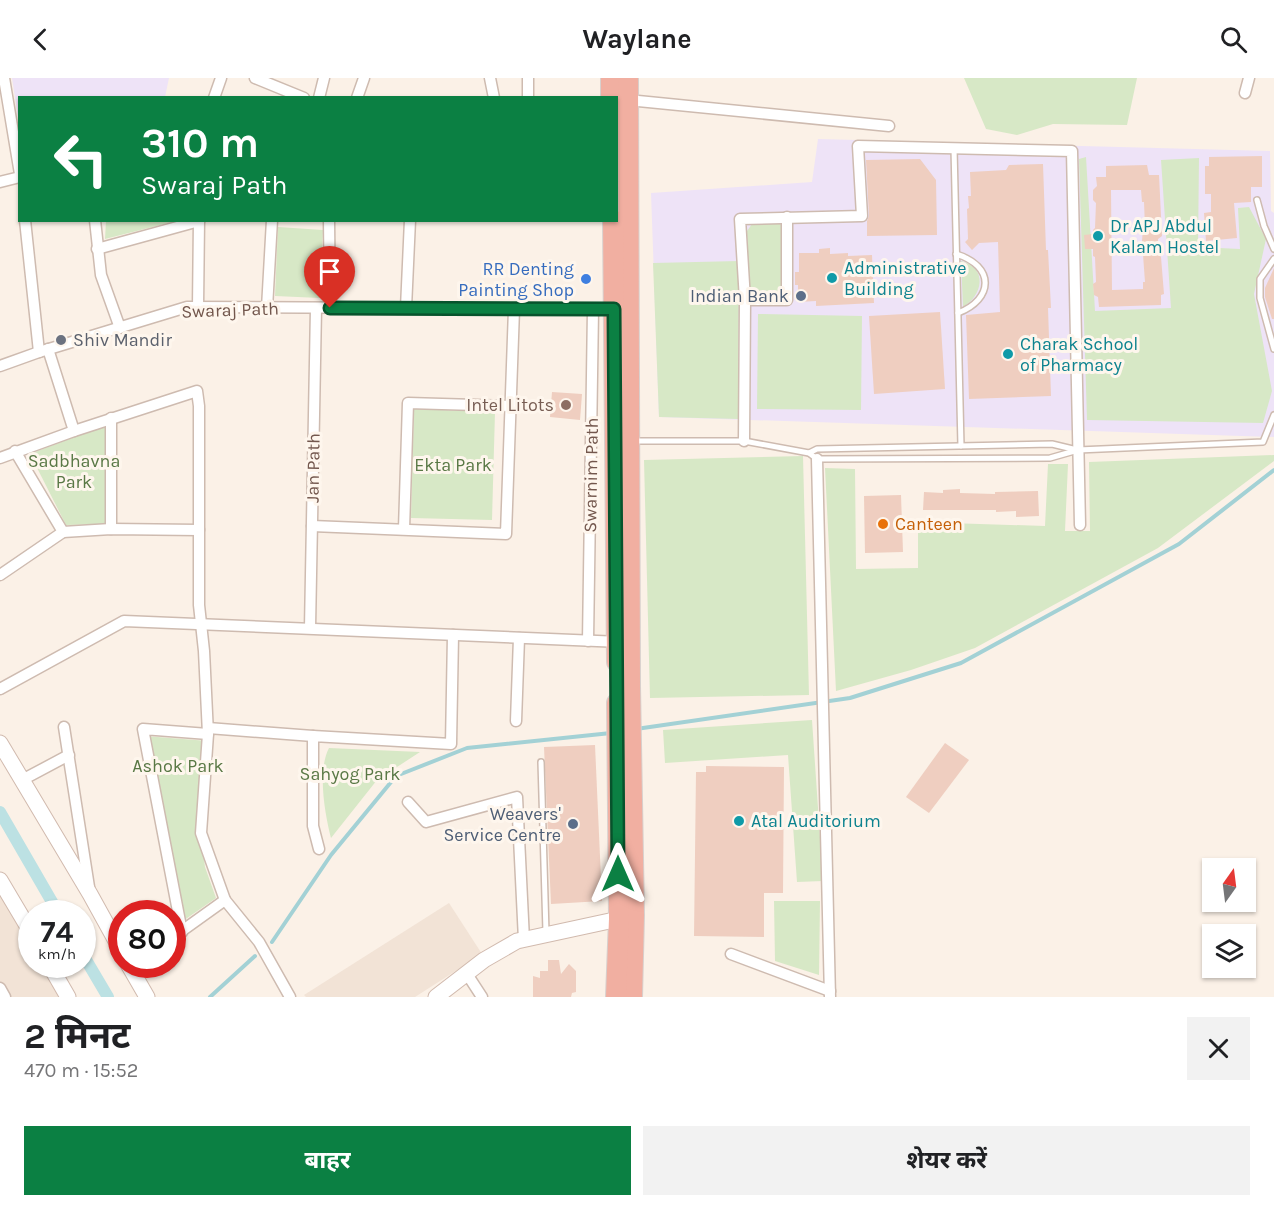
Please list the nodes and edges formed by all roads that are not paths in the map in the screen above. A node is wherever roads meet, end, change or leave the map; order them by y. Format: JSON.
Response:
{"nodes":[{"id":1,"x":221,"y":78,"type":"edge"},
{"id":2,"x":255,"y":78,"type":"edge"},
{"id":3,"x":324,"y":78,"type":"edge"},
{"id":4,"x":364,"y":78,"type":"edge"},
{"id":5,"x":490,"y":78,"type":"edge"},
{"id":6,"x":528,"y":78,"type":"edge"},
{"id":7,"x":611,"y":78,"type":"edge"},
{"id":8,"x":628,"y":78,"type":"edge"},
{"id":9,"x":1249,"y":78,"type":"edge"},
{"id":10,"x":3,"y":81,"type":"edge"},
{"id":11,"x":1245,"y":93,"type":"dead end"},
{"id":12,"x":215,"y":96,"type":"edge"},
{"id":13,"x":299,"y":96,"type":"edge"},
{"id":14,"x":320,"y":96,"type":"edge"},
{"id":15,"x":358,"y":96,"type":"edge"},
{"id":16,"x":494,"y":96,"type":"edge"},
{"id":17,"x":528,"y":96,"type":"edge"},
{"id":18,"x":620,"y":99,"type":"edge"},
{"id":19,"x":888,"y":126,"type":"dead end"},
{"id":20,"x":954,"y":148,"type":"junction"},
{"id":21,"x":18,"y":164,"type":"edge"},
{"id":22,"x":18,"y":176,"type":"edge"},
{"id":23,"x":0,"y":182,"type":"edge"},
{"id":24,"x":1257,"y":200,"type":"dead end"},
{"id":25,"x":787,"y":217,"type":"junction"},
{"id":26,"x":25,"y":222,"type":"edge"},
{"id":27,"x":95,"y":222,"type":"edge"},
{"id":28,"x":195,"y":222,"type":"edge"},
{"id":29,"x":199,"y":222,"type":"edge"},
{"id":30,"x":273,"y":222,"type":"edge"},
{"id":31,"x":329,"y":222,"type":"edge"},
{"id":32,"x":410,"y":222,"type":"edge"},
{"id":33,"x":613,"y":222,"type":"edge"},
{"id":34,"x":97,"y":249,"type":"junction"},
{"id":35,"x":1274,"y":249,"type":"edge"},
{"id":36,"x":956,"y":254,"type":"junction"},
{"id":37,"x":1274,"y":259,"type":"edge"},
{"id":38,"x":745,"y":300,"type":"junction"},
{"id":39,"x":198,"y":307,"type":"junction"},
{"id":40,"x":267,"y":308,"type":"junction"},
{"id":41,"x":316,"y":308,"type":"junction"},
{"id":42,"x":330,"y":308,"type":"junction"},
{"id":43,"x":406,"y":308,"type":"junction"},
{"id":44,"x":514,"y":309,"type":"junction"},
{"id":45,"x":593,"y":309,"type":"junction"},
{"id":46,"x":614,"y":309,"type":"junction"},
{"id":47,"x":958,"y":313,"type":"junction"},
{"id":48,"x":120,"y":328,"type":"junction"},
{"id":49,"x":1274,"y":349,"type":"edge"},
{"id":50,"x":43,"y":350,"type":"junction"},
{"id":51,"x":0,"y":366,"type":"edge"},
{"id":52,"x":510,"y":406,"type":"junction"},
{"id":53,"x":1274,"y":415,"type":"edge"},
{"id":54,"x":111,"y":418,"type":"junction"},
{"id":55,"x":74,"y":431,"type":"junction"},
{"id":56,"x":630,"y":441,"type":"junction"},
{"id":57,"x":744,"y":441,"type":"junction"},
{"id":58,"x":961,"y":446,"type":"junction"},
{"id":59,"x":1078,"y":450,"type":"junction"},
{"id":60,"x":15,"y":451,"type":"junction"},
{"id":61,"x":813,"y":456,"type":"junction"},
{"id":62,"x":0,"y":458,"type":"edge"},
{"id":63,"x":1080,"y":525,"type":"dead end"},
{"id":64,"x":312,"y":526,"type":"junction"},
{"id":65,"x":111,"y":529,"type":"junction"},
{"id":66,"x":404,"y":529,"type":"junction"},
{"id":67,"x":199,"y":530,"type":"junction"},
{"id":68,"x":63,"y":532,"type":"junction"},
{"id":69,"x":0,"y":575,"type":"edge"},
{"id":70,"x":201,"y":623,"type":"junction"},
{"id":71,"x":310,"y":628,"type":"junction"},
{"id":72,"x":453,"y":634,"type":"junction"},
{"id":73,"x":519,"y":638,"type":"junction"},
{"id":74,"x":588,"y":641,"type":"junction"},
{"id":75,"x":623,"y":642,"type":"junction"},
{"id":76,"x":0,"y":689,"type":"edge"},
{"id":77,"x":516,"y":722,"type":"dead end"},
{"id":78,"x":64,"y":727,"type":"dead end"},
{"id":79,"x":208,"y":731,"type":"junction"},
{"id":80,"x":313,"y":736,"type":"junction"},
{"id":81,"x":0,"y":743,"type":"edge"},
{"id":82,"x":69,"y":755,"type":"junction"},
{"id":83,"x":541,"y":762,"type":"dead end"},
{"id":84,"x":22,"y":780,"type":"junction"},
{"id":85,"x":408,"y":802,"type":"dead end"},
{"id":86,"x":319,"y":849,"type":"dead end"},
{"id":87,"x":0,"y":880,"type":"edge"},
{"id":88,"x":90,"y":894,"type":"junction"},
{"id":89,"x":176,"y":900,"type":"edge"},
{"id":90,"x":225,"y":900,"type":"junction"},
{"id":91,"x":18,"y":910,"type":"edge"},
{"id":92,"x":626,"y":917,"type":"junction"},
{"id":93,"x":108,"y":927,"type":"edge"},
{"id":94,"x":186,"y":929,"type":"edge"},
{"id":95,"x":546,"y":935,"type":"junction"},
{"id":96,"x":524,"y":940,"type":"junction"},
{"id":97,"x":731,"y":954,"type":"dead end"},
{"id":98,"x":467,"y":974,"type":"junction"},
{"id":99,"x":57,"y":978,"type":"edge"},
{"id":100,"x":138,"y":978,"type":"edge"},
{"id":101,"x":0,"y":988,"type":"edge"},
{"id":102,"x":830,"y":994,"type":"edge"},
{"id":103,"x":5,"y":997,"type":"edge"},
{"id":104,"x":68,"y":997,"type":"edge"},
{"id":105,"x":147,"y":997,"type":"edge"},
{"id":106,"x":290,"y":997,"type":"edge"},
{"id":107,"x":436,"y":997,"type":"edge"},
{"id":108,"x":482,"y":997,"type":"edge"},
{"id":109,"x":616,"y":997,"type":"edge"},
{"id":110,"x":632,"y":997,"type":"edge"}],
"edges":[{"from":1,"to":12,"type":"street"},
{"from":2,"to":13,"type":"street"},
{"from":3,"to":14,"type":"street"},
{"from":4,"to":15,"type":"street"},
{"from":5,"to":16,"type":"street"},
{"from":6,"to":17,"type":"street"},
{"from":7,"to":18,"type":"highway"},
{"from":8,"to":18,"type":"highway"},
{"from":9,"to":11,"type":"street"},
{"from":10,"to":21,"type":"street"},
{"from":18,"to":19,"type":"street"},
{"from":18,"to":56,"type":"highway"},
{"from":20,"to":25,"type":"street"},
{"from":20,"to":36,"type":"lane"},
{"from":20,"to":59,"type":"street"},
{"from":22,"to":23,"type":"street"},
{"from":24,"to":35,"type":"lane"},
{"from":25,"to":38,"type":"street"},
{"from":25,"to":38,"type":"street"},
{"from":26,"to":50,"type":"street"},
{"from":27,"to":34,"type":"street"},
{"from":28,"to":34,"type":"street"},
{"from":29,"to":39,"type":"street"},
{"from":30,"to":40,"type":"street"},
{"from":31,"to":42,"type":"street"},
{"from":32,"to":43,"type":"street"},
{"from":33,"to":46,"type":"highway"},
{"from":34,"to":48,"type":"street"},
{"from":36,"to":47,"type":"lane"},
{"from":36,"to":47,"type":"lane"},
{"from":37,"to":49,"type":"lane"},
{"from":38,"to":57,"type":"street"},
{"from":39,"to":40,"type":"street","name":"Swaraj Path"},
{"from":39,"to":48,"type":"street","name":"Swaraj Path"},
{"from":40,"to":41,"type":"street","name":"Swaraj Path"},
{"from":41,"to":42,"type":"street","name":"Swaraj Path"},
{"from":41,"to":64,"type":"street","name":"Jan Path"},
{"from":42,"to":43,"type":"street","name":"Swaraj Path"},
{"from":43,"to":44,"type":"street","name":"Swaraj Path"},
{"from":44,"to":45,"type":"street","name":"Swaraj Path"},
{"from":44,"to":52,"type":"street"},
{"from":45,"to":46,"type":"street","name":"Swaraj Path"},
{"from":45,"to":74,"type":"street","name":"Swarnim Path"},
{"from":46,"to":75,"type":"highway"},
{"from":47,"to":58,"type":"lane"},
{"from":48,"to":50,"type":"street","name":"Swaraj Path"},
{"from":50,"to":51,"type":"street","name":"Swaraj Path"},
{"from":50,"to":55,"type":"street"},
{"from":52,"to":66,"type":"street"},
{"from":52,"to":66,"type":"street"},
{"from":53,"to":59,"type":"lane"},
{"from":54,"to":55,"type":"street"},
{"from":54,"to":65,"type":"street"},
{"from":54,"to":67,"type":"street"},
{"from":55,"to":60,"type":"street"},
{"from":56,"to":57,"type":"lane"},
{"from":56,"to":75,"type":"highway"},
{"from":57,"to":61,"type":"lane"},
{"from":58,"to":59,"type":"lane"},
{"from":58,"to":61,"type":"lane"},
{"from":59,"to":61,"type":"lane"},
{"from":59,"to":63,"type":"street"},
{"from":60,"to":62,"type":"street"},
{"from":60,"to":68,"type":"street"},
{"from":61,"to":102,"type":"street"},
{"from":64,"to":66,"type":"street"},
{"from":64,"to":71,"type":"street","name":"Jan Path"},
{"from":65,"to":67,"type":"street"},
{"from":65,"to":68,"type":"street"},
{"from":67,"to":70,"type":"street"},
{"from":68,"to":69,"type":"street"},
{"from":70,"to":71,"type":"street"},
{"from":70,"to":76,"type":"street"},
{"from":70,"to":79,"type":"street"},
{"from":71,"to":72,"type":"street"},
{"from":72,"to":73,"type":"street"},
{"from":72,"to":80,"type":"street"},
{"from":73,"to":74,"type":"street"},
{"from":73,"to":77,"type":"street"},
{"from":74,"to":75,"type":"street"},
{"from":75,"to":92,"type":"highway"},
{"from":78,"to":82,"type":"street"},
{"from":79,"to":80,"type":"street"},
{"from":79,"to":89,"type":"street"},
{"from":79,"to":90,"type":"street"},
{"from":80,"to":86,"type":"street"},
{"from":81,"to":84,"type":"street"},
{"from":82,"to":84,"type":"street"},
{"from":82,"to":88,"type":"street"},
{"from":83,"to":95,"type":"lane"},
{"from":84,"to":88,"type":"street"},
{"from":85,"to":96,"type":"street"},
{"from":87,"to":91,"type":"street"},
{"from":88,"to":93,"type":"street"},
{"from":90,"to":94,"type":"street"},
{"from":90,"to":106,"type":"street"},
{"from":92,"to":95,"type":"street"},
{"from":92,"to":109,"type":"highway"},
{"from":92,"to":110,"type":"highway"},
{"from":95,"to":96,"type":"street"},
{"from":96,"to":98,"type":"street"},
{"from":97,"to":102,"type":"street"},
{"from":98,"to":107,"type":"street"},
{"from":98,"to":108,"type":"street"},
{"from":99,"to":104,"type":"street"},
{"from":100,"to":105,"type":"street"},
{"from":101,"to":103,"type":"street"}]}
